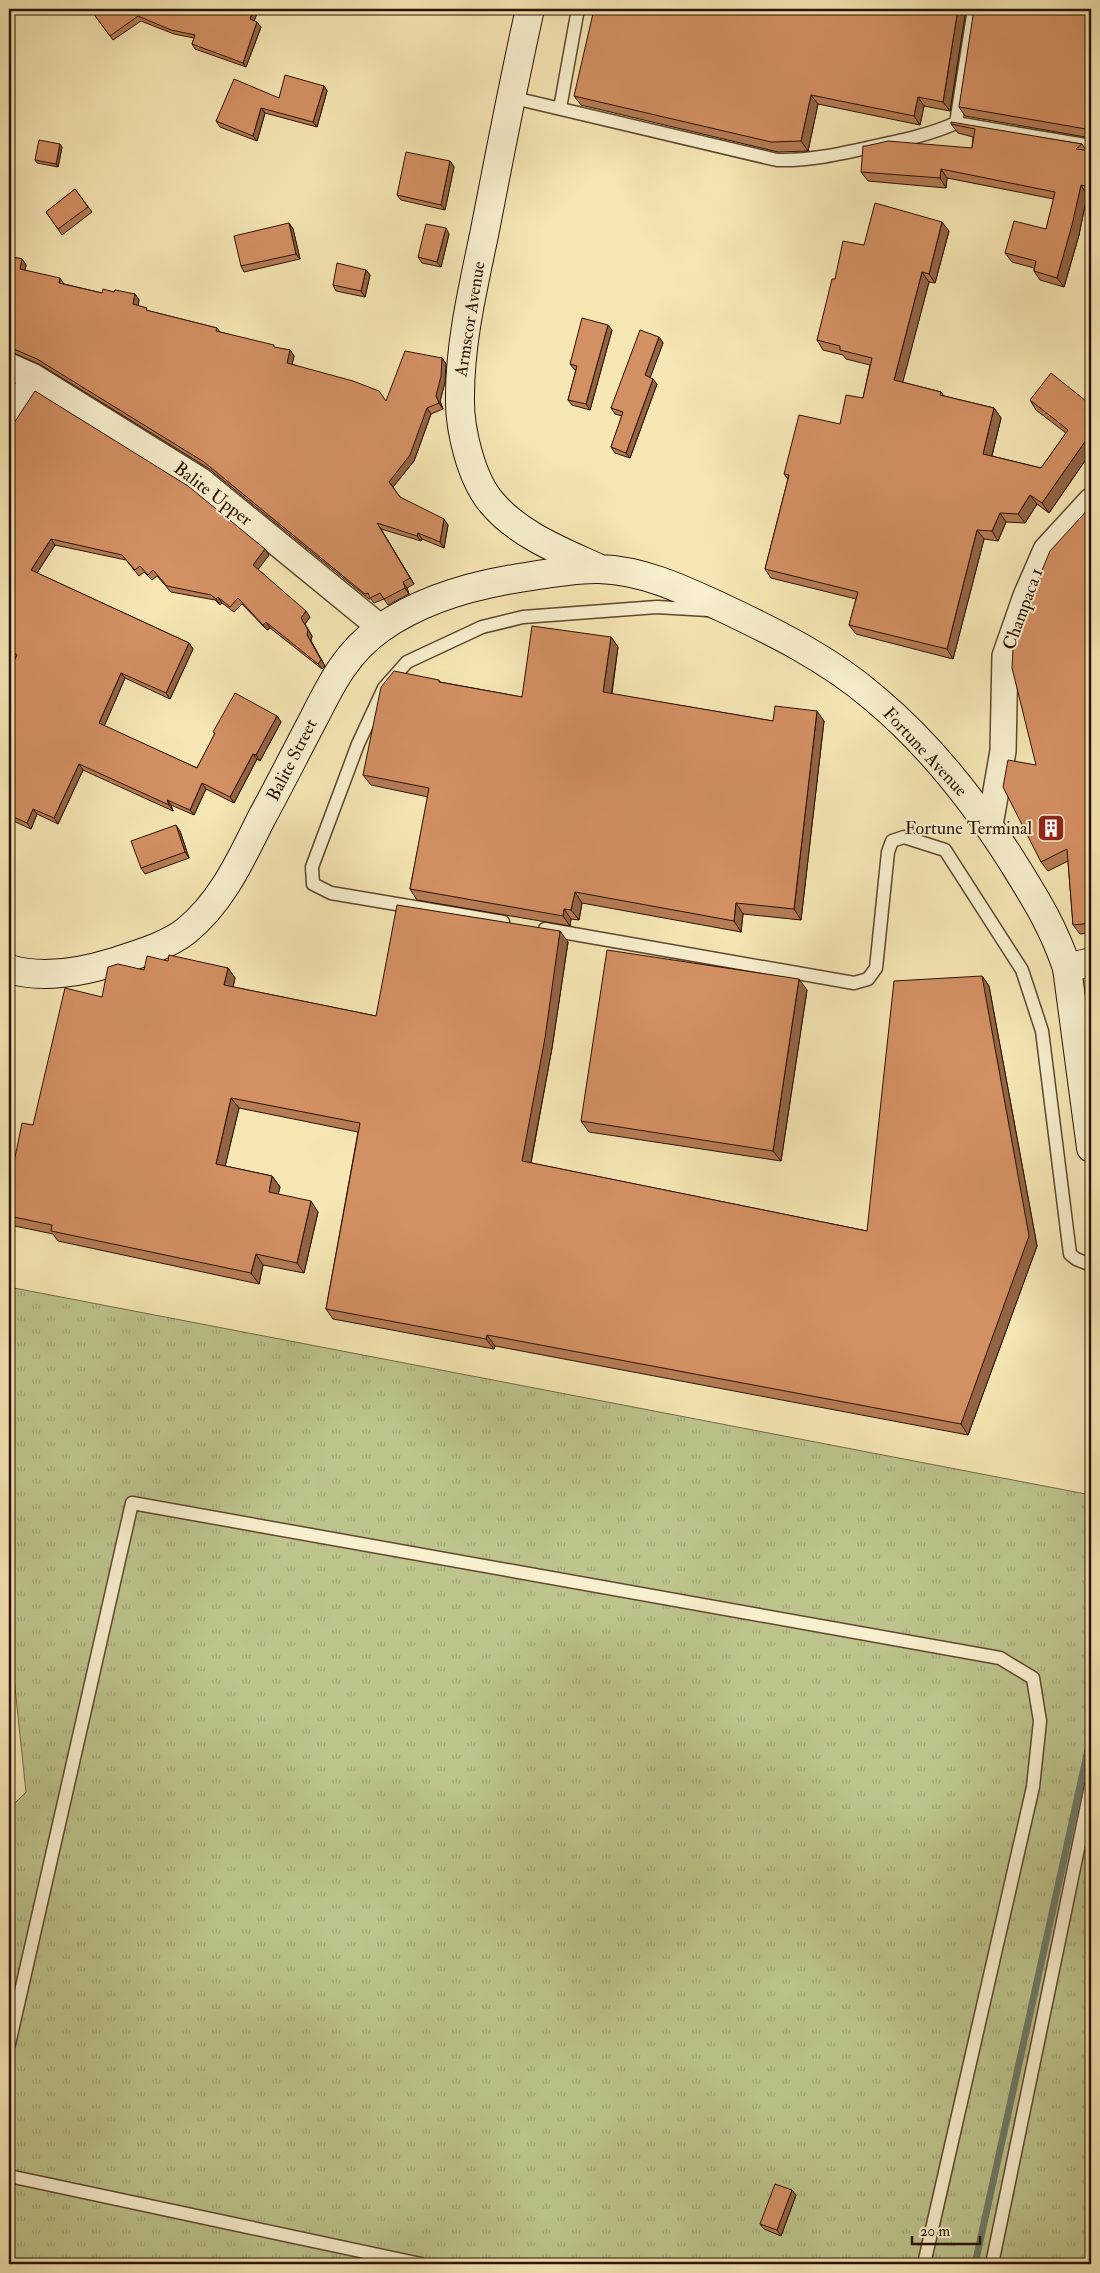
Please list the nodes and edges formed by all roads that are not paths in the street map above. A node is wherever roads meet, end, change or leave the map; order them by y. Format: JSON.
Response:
{"nodes":[{"id":1,"x":530,"y":9,"type":"edge"},
{"id":2,"x":578,"y":9,"type":"edge"},
{"id":3,"x":974,"y":9,"type":"edge"},
{"id":4,"x":510,"y":97,"type":"junction"},
{"id":5,"x":560,"y":108,"type":"junction"},
{"id":6,"x":956,"y":123,"type":"junction"},
{"id":7,"x":1091,"y":146,"type":"edge"},
{"id":8,"x":9,"y":366,"type":"edge"},
{"id":9,"x":34,"y":377,"type":"junction"},
{"id":10,"x":9,"y":419,"type":"edge"},
{"id":11,"x":1091,"y":501,"type":"edge"},
{"id":12,"x":598,"y":568,"type":"junction"},
{"id":13,"x":731,"y":612,"type":"junction"},
{"id":14,"x":381,"y":628,"type":"junction"},
{"id":15,"x":990,"y":825,"type":"junction"},
{"id":16,"x":515,"y":924,"type":"edge"},
{"id":17,"x":534,"y":928,"type":"edge"},
{"id":18,"x":1079,"y":965,"type":"edge"},
{"id":19,"x":9,"y":969,"type":"edge"},
{"id":20,"x":1091,"y":1148,"type":"edge"},
{"id":21,"x":1091,"y":1265,"type":"edge"},
{"id":22,"x":1091,"y":1786,"type":"edge"},
{"id":23,"x":9,"y":2044,"type":"edge"},
{"id":24,"x":9,"y":2176,"type":"edge"},
{"id":25,"x":421,"y":2264,"type":"edge"},
{"id":26,"x":924,"y":2264,"type":"edge"},
{"id":27,"x":992,"y":2264,"type":"edge"}],
"edges":[{"from":1,"to":4,"type":"main road","name":"Armscor Avenue"},
{"from":2,"to":5,"type":"lane"},
{"from":3,"to":6,"type":"lane"},
{"from":4,"to":5,"type":"lane"},
{"from":4,"to":12,"type":"main road","name":"Armscor Avenue"},
{"from":5,"to":6,"type":"lane"},
{"from":6,"to":7,"type":"lane"},
{"from":8,"to":9,"type":"street","name":"Balite Upper"},
{"from":9,"to":10,"type":"street"},
{"from":9,"to":14,"type":"street","name":"Balite Upper"},
{"from":11,"to":15,"type":"street","name":"Champaca 1"},
{"from":12,"to":13,"type":"main road","name":"Fortune Avenue"},
{"from":12,"to":14,"type":"main road","name":"Balite Street"},
{"from":13,"to":15,"type":"main road","name":"Fortune Avenue"},
{"from":13,"to":16,"type":"lane"},
{"from":14,"to":19,"type":"main road","name":"Balite Street"},
{"from":15,"to":18,"type":"main road","name":"Fortune Avenue"},
{"from":17,"to":21,"type":"lane"},
{"from":18,"to":20,"type":"main road","name":"Fortune Avenue"},
{"from":22,"to":27,"type":"lane"},
{"from":23,"to":26,"type":"lane"},
{"from":24,"to":25,"type":"lane"}]}
